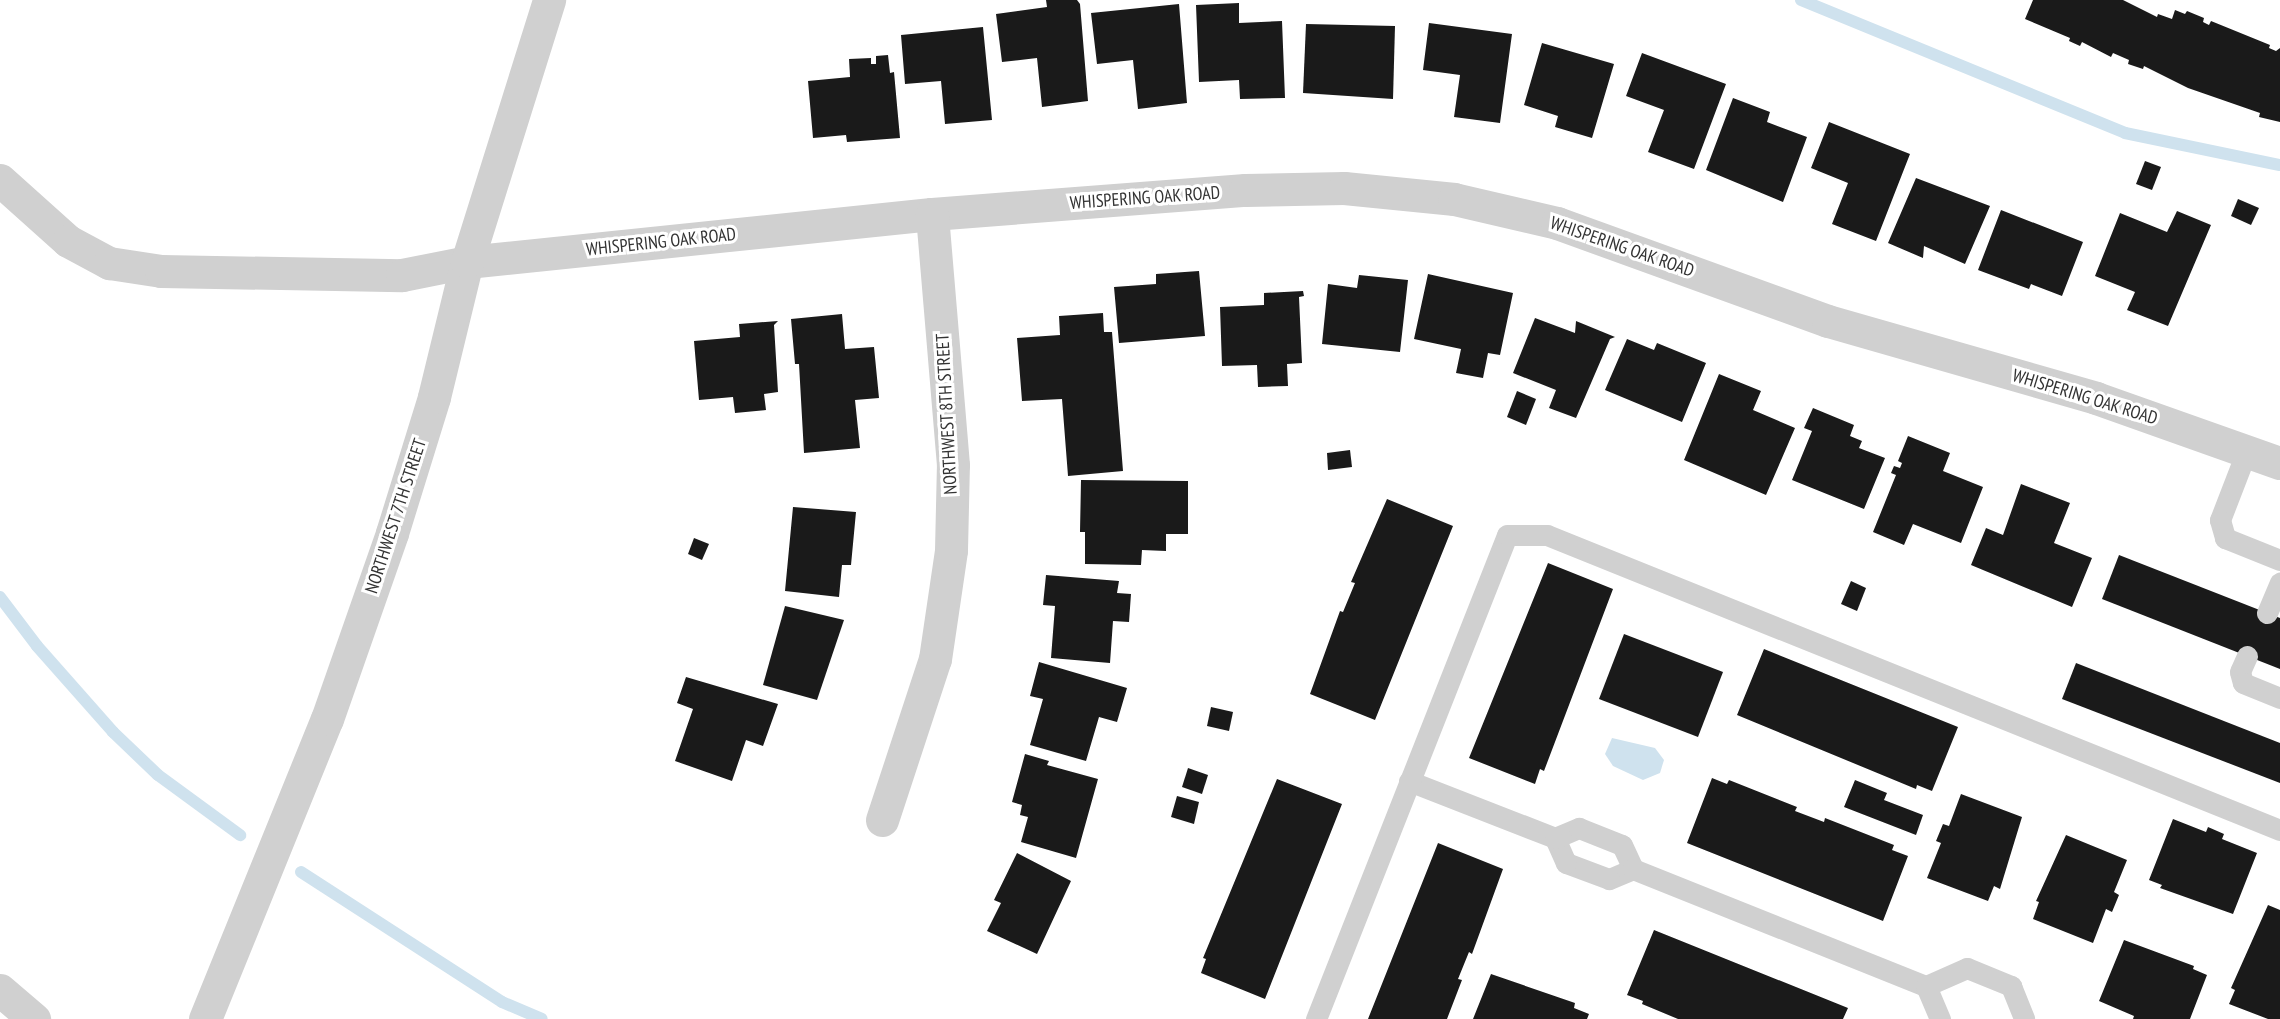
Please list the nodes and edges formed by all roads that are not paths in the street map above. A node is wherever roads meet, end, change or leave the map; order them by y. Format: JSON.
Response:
{"nodes":[{"id":1,"x":549,"y":0,"type":"edge"},
{"id":2,"x":0,"y":180,"type":"edge"},
{"id":3,"x":932,"y":214,"type":"junction"},
{"id":4,"x":467,"y":262,"type":"junction"},
{"id":5,"x":2247,"y":450,"type":"junction"},
{"id":6,"x":2280,"y":463,"type":"edge"},
{"id":7,"x":2280,"y":560,"type":"edge"},
{"id":8,"x":2280,"y":583,"type":"edge"},
{"id":9,"x":2267,"y":613,"type":"dead end"},
{"id":10,"x":2247,"y":656,"type":"dead end"},
{"id":11,"x":2280,"y":698,"type":"edge"},
{"id":12,"x":1409,"y":781,"type":"junction"},
{"id":13,"x":882,"y":820,"type":"dead end"},
{"id":14,"x":2280,"y":830,"type":"edge"},
{"id":15,"x":1554,"y":838,"type":"junction"},
{"id":16,"x":1633,"y":869,"type":"junction"},
{"id":17,"x":1926,"y":986,"type":"junction"},
{"id":18,"x":0,"y":990,"type":"edge"},
{"id":19,"x":34,"y":1019,"type":"edge"},
{"id":20,"x":205,"y":1019,"type":"edge"},
{"id":21,"x":1316,"y":1019,"type":"edge"},
{"id":22,"x":1940,"y":1019,"type":"edge"},
{"id":23,"x":2024,"y":1019,"type":"edge"}],
"edges":[{"from":1,"to":4,"type":"street","name":"NORTHWEST 7TH STREET"},
{"from":2,"to":4,"type":"street","name":"WHISPERING OAK ROAD"},
{"from":3,"to":4,"type":"street","name":"WHISPERING OAK ROAD"},
{"from":3,"to":5,"type":"street","name":"WHISPERING OAK ROAD"},
{"from":3,"to":13,"type":"street","name":"NORTHWEST 8TH STREET"},
{"from":4,"to":20,"type":"street","name":"NORTHWEST 7TH STREET"},
{"from":5,"to":6,"type":"street","name":"WHISPERING OAK ROAD"},
{"from":5,"to":7,"type":"lane"},
{"from":8,"to":9,"type":"lane"},
{"from":10,"to":11,"type":"lane"},
{"from":12,"to":14,"type":"lane"},
{"from":12,"to":15,"type":"lane"},
{"from":12,"to":21,"type":"lane"},
{"from":15,"to":16,"type":"lane"},
{"from":15,"to":16,"type":"lane"},
{"from":16,"to":17,"type":"lane"},
{"from":17,"to":22,"type":"lane"},
{"from":17,"to":23,"type":"lane"},
{"from":18,"to":19,"type":"street"}]}
